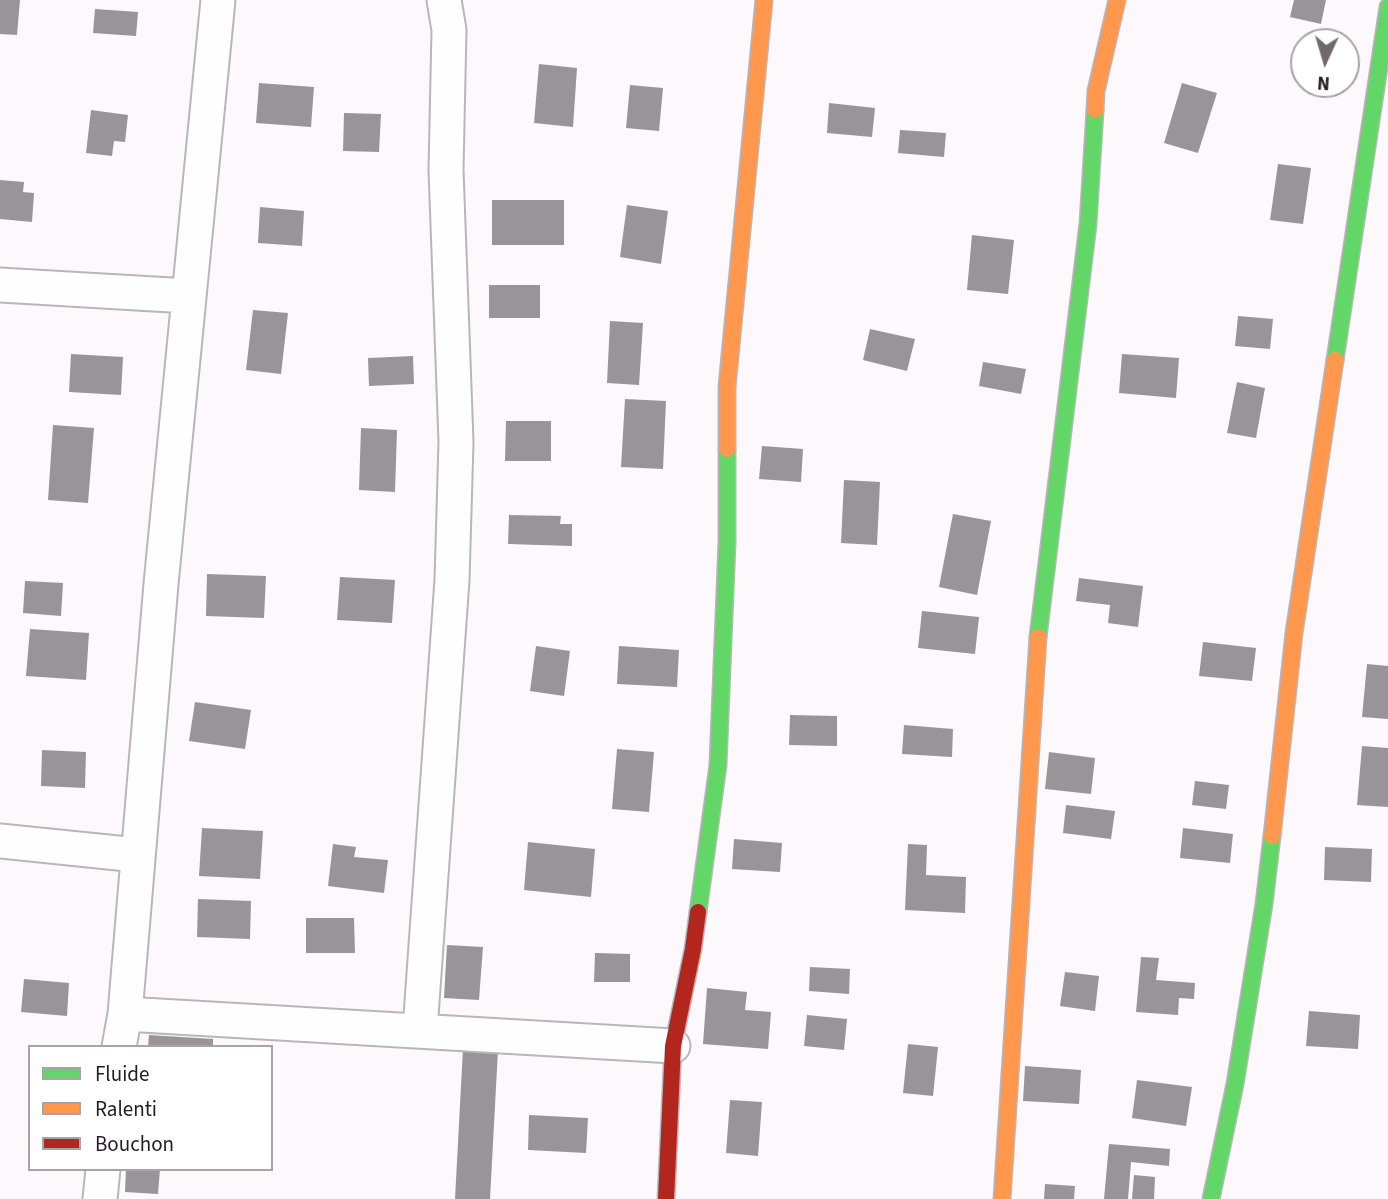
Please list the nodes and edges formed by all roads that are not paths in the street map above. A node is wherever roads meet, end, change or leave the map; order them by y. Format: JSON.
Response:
{"nodes":[{"id":1,"x":218,"y":0,"type":"edge"},
{"id":2,"x":444,"y":0,"type":"edge"},
{"id":3,"x":764,"y":0,"type":"edge"},
{"id":4,"x":1117,"y":0,"type":"edge"},
{"id":5,"x":1388,"y":7,"type":"edge"},
{"id":6,"x":0,"y":285,"type":"edge"},
{"id":7,"x":188,"y":296,"type":"junction"},
{"id":8,"x":0,"y":841,"type":"edge"},
{"id":9,"x":137,"y":855,"type":"junction"},
{"id":10,"x":125,"y":1014,"type":"junction"},
{"id":11,"x":420,"y":1030,"type":"junction"},
{"id":12,"x":119,"y":1045,"type":"edge"},
{"id":13,"x":673,"y":1046,"type":"junction"},
{"id":14,"x":103,"y":1171,"type":"edge"},
{"id":15,"x":100,"y":1199,"type":"edge"},
{"id":16,"x":666,"y":1199,"type":"edge"},
{"id":17,"x":1002,"y":1199,"type":"edge"},
{"id":18,"x":1210,"y":1199,"type":"edge"}],
"edges":[{"from":1,"to":7,"type":"street"},
{"from":2,"to":11,"type":"street"},
{"from":3,"to":13,"type":"street"},
{"from":4,"to":17,"type":"street"},
{"from":5,"to":18,"type":"street"},
{"from":6,"to":7,"type":"street"},
{"from":7,"to":9,"type":"street"},
{"from":8,"to":9,"type":"street"},
{"from":9,"to":10,"type":"street"},
{"from":10,"to":11,"type":"street"},
{"from":10,"to":12,"type":"street"},
{"from":11,"to":13,"type":"street"},
{"from":13,"to":16,"type":"street"},
{"from":14,"to":15,"type":"street"}]}
